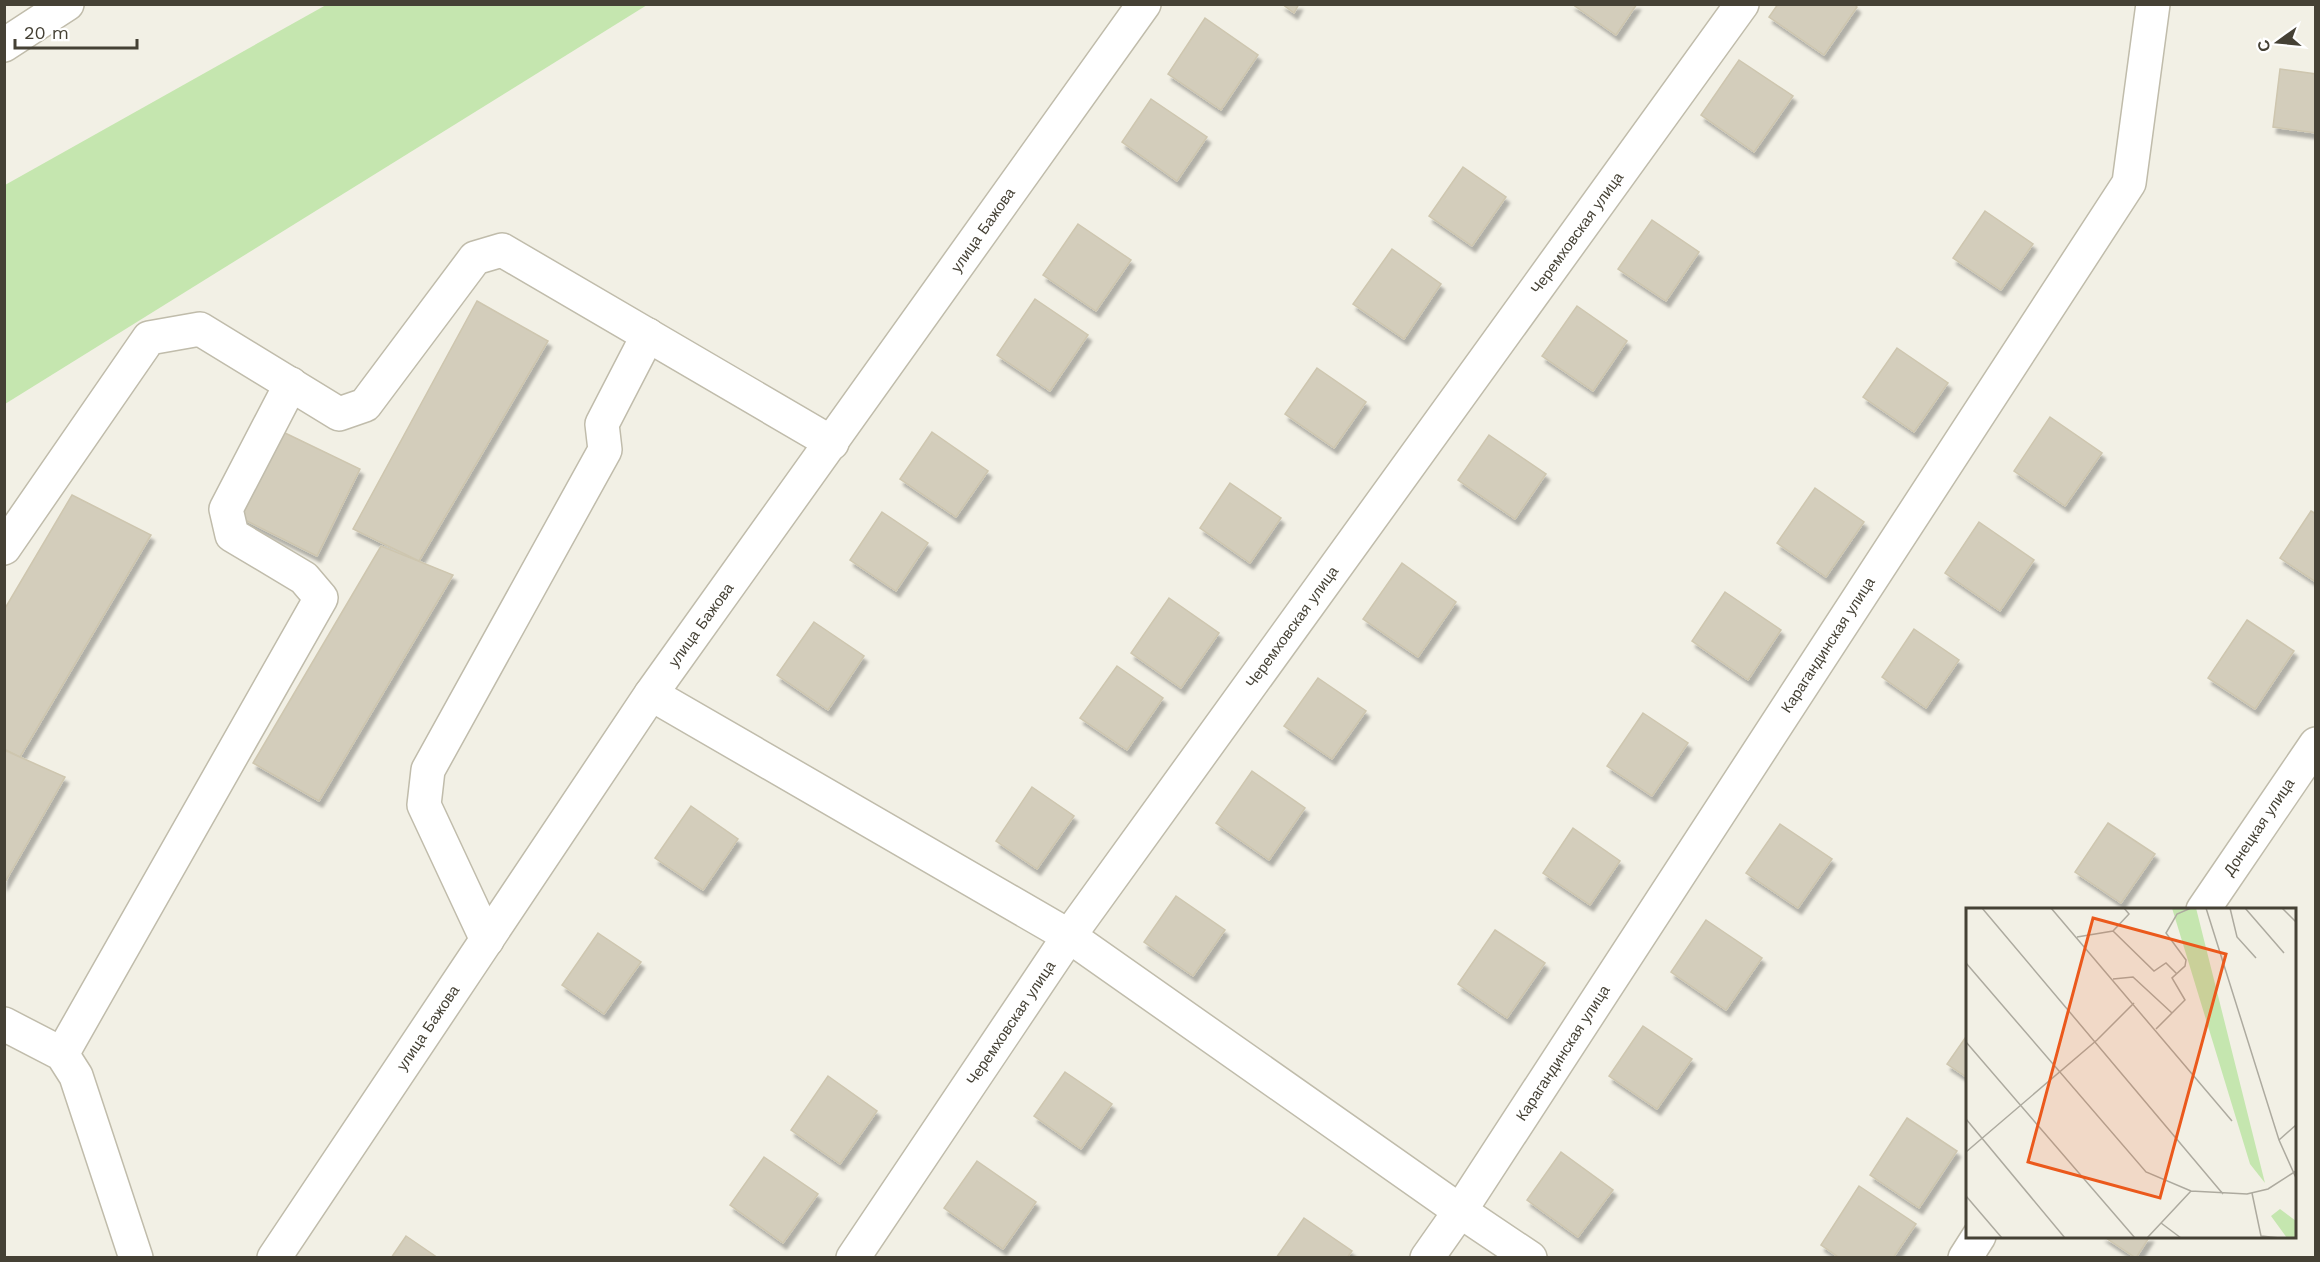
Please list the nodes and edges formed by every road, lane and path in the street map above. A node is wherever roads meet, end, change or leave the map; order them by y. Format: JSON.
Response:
{"nodes":[{"id":1,"x":67,"y":4,"type":"edge"},
{"id":2,"x":1144,"y":4,"type":"edge"},
{"id":3,"x":1742,"y":4,"type":"edge"},
{"id":4,"x":2153,"y":4,"type":"edge"},
{"id":5,"x":4,"y":45,"type":"edge"},
{"id":6,"x":648,"y":335,"type":"junction"},
{"id":7,"x":291,"y":384,"type":"junction"},
{"id":8,"x":832,"y":442,"type":"junction"},
{"id":9,"x":4,"y":548,"type":"edge"},
{"id":10,"x":651,"y":694,"type":"junction"},
{"id":11,"x":2316,"y":744,"type":"edge"},
{"id":12,"x":2204,"y":908,"type":"edge"},
{"id":13,"x":1069,"y":936,"type":"junction"},
{"id":14,"x":487,"y":940,"type":"junction"},
{"id":15,"x":4,"y":1024,"type":"edge"},
{"id":16,"x":62,"y":1053,"type":"junction"},
{"id":17,"x":1460,"y":1211,"type":"junction"},
{"id":18,"x":1978,"y":1238,"type":"edge"},
{"id":19,"x":136,"y":1257,"type":"edge"},
{"id":20,"x":274,"y":1257,"type":"edge"},
{"id":21,"x":853,"y":1257,"type":"edge"},
{"id":22,"x":1426,"y":1257,"type":"edge"},
{"id":23,"x":1530,"y":1257,"type":"edge"},
{"id":24,"x":1965,"y":1257,"type":"edge"}],
"edges":[{"from":1,"to":5,"type":"street"},
{"from":2,"to":8,"type":"street","name":"улица Бажова"},
{"from":3,"to":13,"type":"street","name":"Черемховская улица"},
{"from":4,"to":17,"type":"street","name":"Карагандинская улица"},
{"from":6,"to":7,"type":"street"},
{"from":6,"to":8,"type":"street"},
{"from":6,"to":14,"type":"street"},
{"from":7,"to":9,"type":"street"},
{"from":7,"to":16,"type":"street"},
{"from":8,"to":10,"type":"street","name":"улица Бажова"},
{"from":10,"to":13,"type":"street"},
{"from":10,"to":14,"type":"street","name":"улица Бажова"},
{"from":11,"to":12,"type":"street","name":"Донецкая улица"},
{"from":13,"to":17,"type":"street"},
{"from":13,"to":21,"type":"street","name":"Черемховская улица"},
{"from":14,"to":20,"type":"street","name":"улица Бажова"},
{"from":15,"to":16,"type":"street"},
{"from":16,"to":19,"type":"street"},
{"from":17,"to":22,"type":"street","name":"Карагандинская улица"},
{"from":17,"to":23,"type":"street"},
{"from":18,"to":24,"type":"street"}]}
